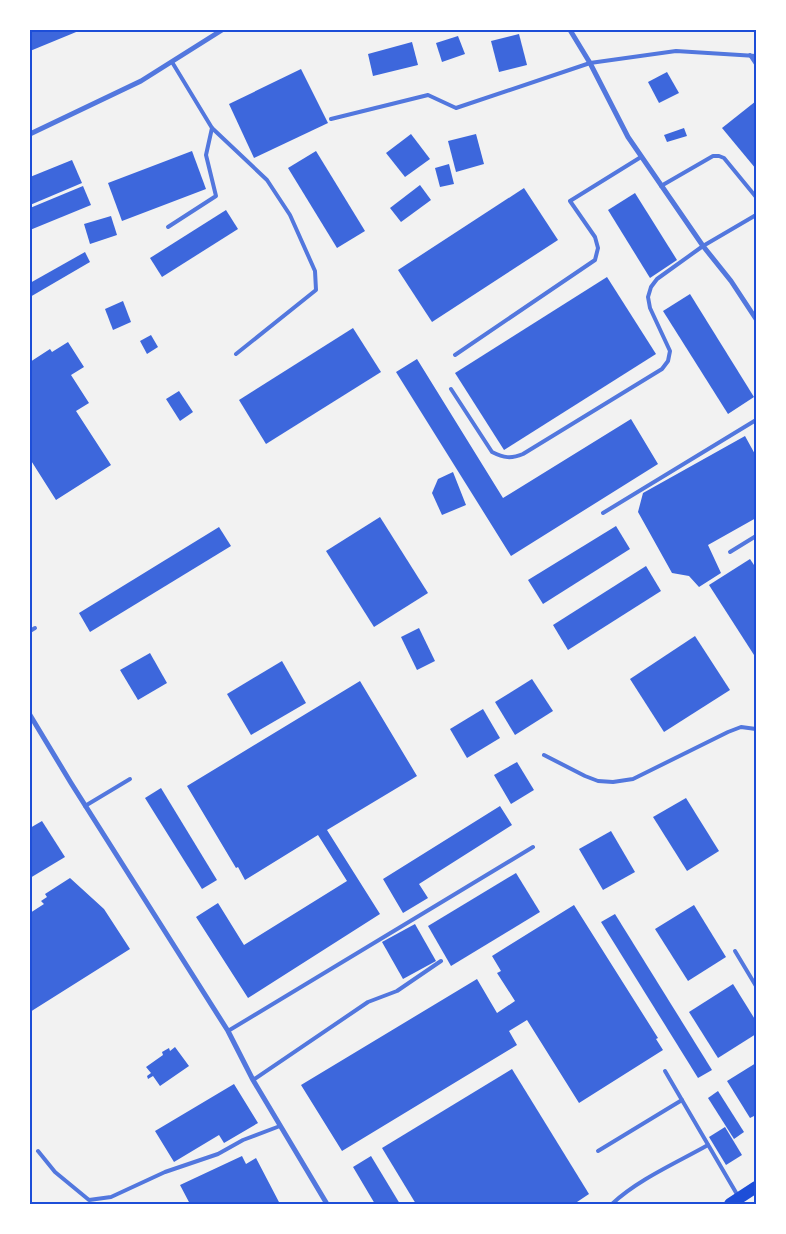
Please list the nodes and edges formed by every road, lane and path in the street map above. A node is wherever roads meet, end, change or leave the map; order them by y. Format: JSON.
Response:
{"nodes":[{"id":1,"x":222,"y":30,"type":"edge"},
{"id":2,"x":570,"y":30,"type":"edge"},
{"id":3,"x":750,"y":55,"type":"junction"},
{"id":4,"x":756,"y":56,"type":"edge"},
{"id":5,"x":172,"y":62,"type":"junction"},
{"id":6,"x":590,"y":62,"type":"junction"},
{"id":7,"x":756,"y":64,"type":"edge"},
{"id":8,"x":331,"y":119,"type":"dead end"},
{"id":9,"x":212,"y":128,"type":"junction"},
{"id":10,"x":30,"y":134,"type":"edge"},
{"id":11,"x":641,"y":157,"type":"junction"},
{"id":12,"x":661,"y":186,"type":"junction"},
{"id":13,"x":756,"y":196,"type":"edge"},
{"id":14,"x":756,"y":215,"type":"edge"},
{"id":15,"x":168,"y":227,"type":"dead end"},
{"id":16,"x":703,"y":246,"type":"junction"},
{"id":17,"x":756,"y":319,"type":"edge"},
{"id":18,"x":236,"y":354,"type":"dead end"},
{"id":19,"x":455,"y":355,"type":"dead end"},
{"id":20,"x":451,"y":389,"type":"dead end"},
{"id":21,"x":756,"y":420,"type":"edge"},
{"id":22,"x":602,"y":513,"type":"dead end"},
{"id":23,"x":756,"y":536,"type":"edge"},
{"id":24,"x":730,"y":552,"type":"dead end"},
{"id":25,"x":34,"y":628,"type":"dead end"},
{"id":26,"x":30,"y":630,"type":"edge"},
{"id":27,"x":30,"y":715,"type":"edge"},
{"id":28,"x":756,"y":729,"type":"edge"},
{"id":29,"x":544,"y":755,"type":"dead end"},
{"id":30,"x":130,"y":779,"type":"dead end"},
{"id":31,"x":85,"y":806,"type":"junction"},
{"id":32,"x":533,"y":847,"type":"dead end"},
{"id":33,"x":735,"y":951,"type":"dead end"},
{"id":34,"x":441,"y":961,"type":"dead end"},
{"id":35,"x":756,"y":986,"type":"edge"},
{"id":36,"x":228,"y":1030,"type":"junction"},
{"id":37,"x":665,"y":1071,"type":"dead end"},
{"id":38,"x":253,"y":1080,"type":"junction"},
{"id":39,"x":682,"y":1100,"type":"junction"},
{"id":40,"x":280,"y":1126,"type":"junction"},
{"id":41,"x":708,"y":1145,"type":"junction"},
{"id":42,"x":38,"y":1151,"type":"dead end"},
{"id":43,"x":598,"y":1151,"type":"dead end"},
{"id":44,"x":756,"y":1187,"type":"edge"},
{"id":45,"x":734,"y":1201,"type":"edge"},
{"id":46,"x":328,"y":1204,"type":"edge"},
{"id":47,"x":612,"y":1204,"type":"edge"}],
"edges":[{"from":1,"to":5,"type":"street"},
{"from":2,"to":6,"type":"street"},
{"from":3,"to":4,"type":"lane"},
{"from":3,"to":6,"type":"lane"},
{"from":3,"to":7,"type":"lane"},
{"from":5,"to":9,"type":"lane"},
{"from":5,"to":10,"type":"street"},
{"from":6,"to":8,"type":"lane"},
{"from":6,"to":11,"type":"street"},
{"from":9,"to":15,"type":"lane"},
{"from":9,"to":18,"type":"lane"},
{"from":11,"to":12,"type":"street"},
{"from":11,"to":19,"type":"lane"},
{"from":12,"to":13,"type":"lane"},
{"from":12,"to":16,"type":"street"},
{"from":14,"to":16,"type":"lane"},
{"from":16,"to":17,"type":"street"},
{"from":16,"to":20,"type":"lane"},
{"from":21,"to":22,"type":"lane"},
{"from":23,"to":24,"type":"lane"},
{"from":25,"to":26,"type":"lane"},
{"from":27,"to":31,"type":"street"},
{"from":28,"to":29,"type":"lane"},
{"from":30,"to":31,"type":"lane"},
{"from":31,"to":36,"type":"street"},
{"from":32,"to":36,"type":"lane"},
{"from":33,"to":35,"type":"lane"},
{"from":34,"to":38,"type":"lane"},
{"from":36,"to":38,"type":"street"},
{"from":37,"to":39,"type":"lane"},
{"from":38,"to":40,"type":"street"},
{"from":39,"to":41,"type":"lane"},
{"from":39,"to":43,"type":"lane"},
{"from":40,"to":42,"type":"lane"},
{"from":40,"to":46,"type":"street"},
{"from":41,"to":45,"type":"lane"},
{"from":41,"to":47,"type":"lane"},
{"from":44,"to":45,"type":"main road"}]}
